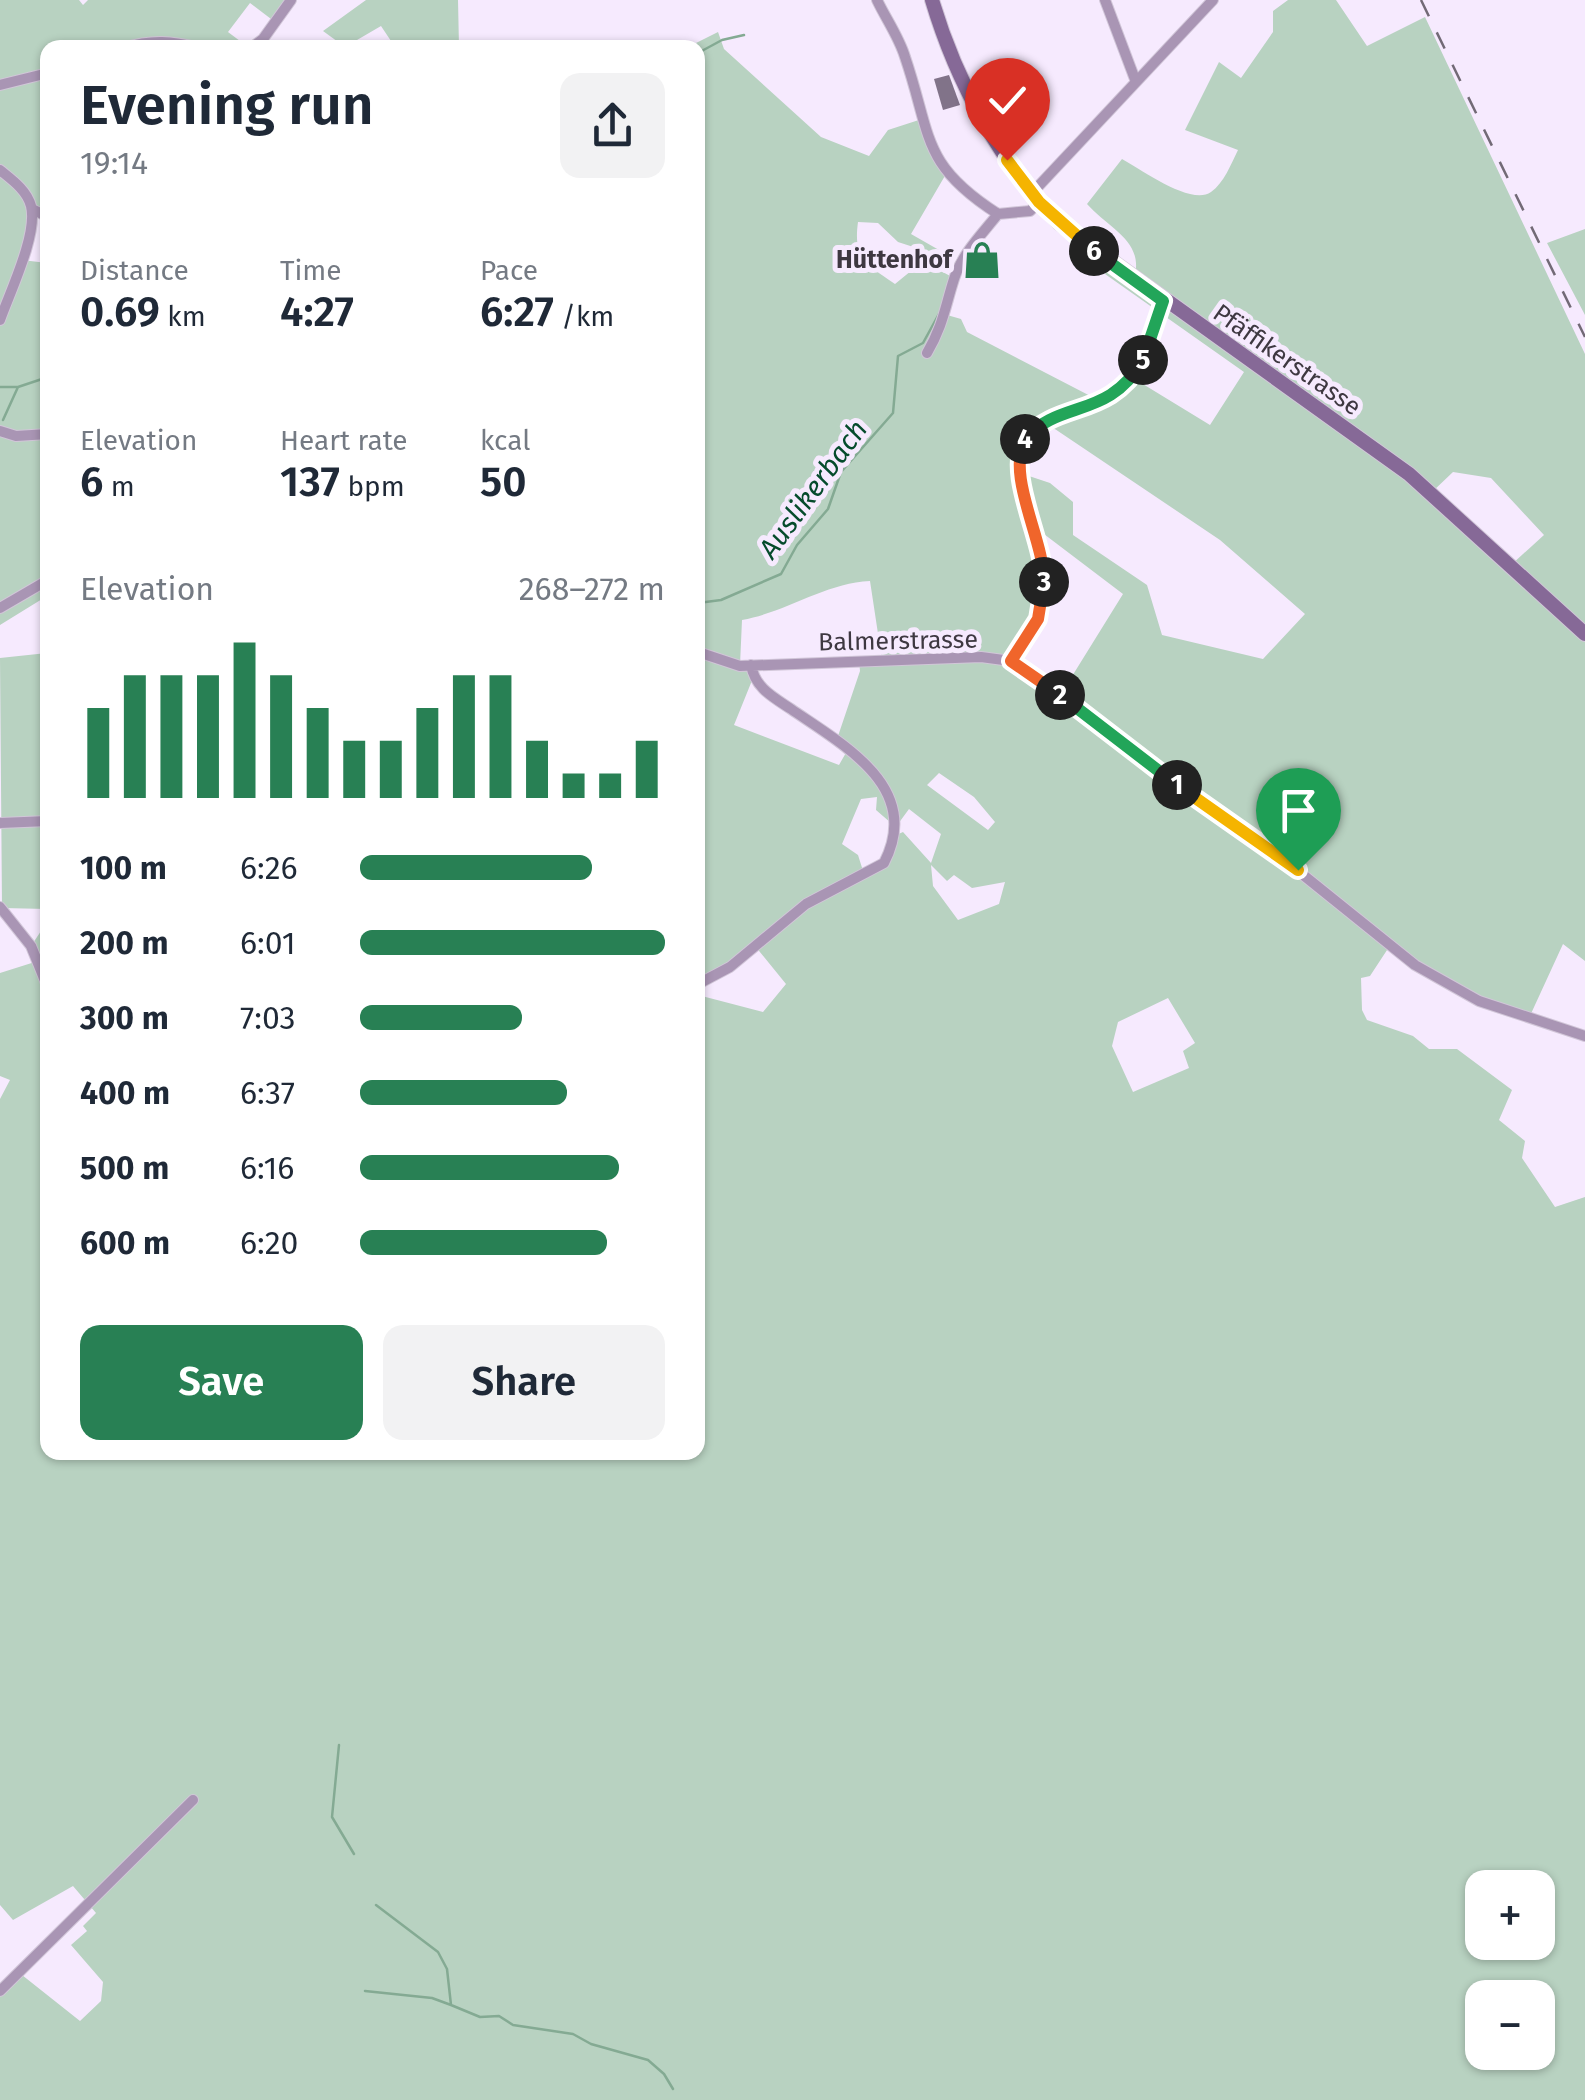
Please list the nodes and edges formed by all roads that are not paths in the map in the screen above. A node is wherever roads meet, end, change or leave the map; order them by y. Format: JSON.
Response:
{"nodes":[{"id":1,"x":291,"y":0,"type":"edge"},
{"id":2,"x":877,"y":0,"type":"edge"},
{"id":3,"x":932,"y":0,"type":"edge"},
{"id":4,"x":1105,"y":0,"type":"edge"},
{"id":5,"x":1212,"y":0,"type":"edge"},
{"id":6,"x":262,"y":40,"type":"edge"},
{"id":7,"x":40,"y":75,"type":"edge"},
{"id":8,"x":1136,"y":82,"type":"junction"},
{"id":9,"x":0,"y":85,"type":"edge"},
{"id":10,"x":0,"y":170,"type":"edge"},
{"id":11,"x":1035,"y":198,"type":"junction"},
{"id":12,"x":32,"y":209,"type":"junction"},
{"id":13,"x":40,"y":213,"type":"edge"},
{"id":14,"x":998,"y":214,"type":"junction"},
{"id":15,"x":1163,"y":301,"type":"junction"},
{"id":16,"x":0,"y":320,"type":"edge"},
{"id":17,"x":927,"y":353,"type":"dead end"},
{"id":18,"x":0,"y":431,"type":"edge"},
{"id":19,"x":40,"y":434,"type":"edge"},
{"id":20,"x":40,"y":585,"type":"edge"},
{"id":21,"x":0,"y":608,"type":"edge"},
{"id":22,"x":1585,"y":634,"type":"edge"},
{"id":23,"x":705,"y":655,"type":"edge"},
{"id":24,"x":1011,"y":661,"type":"junction"},
{"id":25,"x":752,"y":665,"type":"junction"},
{"id":26,"x":40,"y":820,"type":"edge"},
{"id":27,"x":0,"y":823,"type":"edge"},
{"id":28,"x":0,"y":907,"type":"edge"},
{"id":29,"x":40,"y":967,"type":"edge"},
{"id":30,"x":705,"y":980,"type":"edge"},
{"id":31,"x":1585,"y":1036,"type":"edge"},
{"id":32,"x":193,"y":1800,"type":"dead end"},
{"id":33,"x":0,"y":1991,"type":"edge"}],
"edges":[{"from":1,"to":6,"type":"street"},
{"from":2,"to":14,"type":"street"},
{"from":3,"to":11,"type":"main road","name":"Pfäffikerstrasse"},
{"from":4,"to":8,"type":"street"},
{"from":5,"to":8,"type":"street"},
{"from":7,"to":9,"type":"street"},
{"from":8,"to":11,"type":"street"},
{"from":10,"to":12,"type":"street"},
{"from":11,"to":14,"type":"street"},
{"from":11,"to":15,"type":"main road","name":"Pfäffikerstrasse"},
{"from":12,"to":13,"type":"street"},
{"from":12,"to":16,"type":"street"},
{"from":14,"to":17,"type":"street"},
{"from":15,"to":22,"type":"main road","name":"Pfäffikerstrasse"},
{"from":15,"to":24,"type":"street"},
{"from":18,"to":19,"type":"street"},
{"from":20,"to":21,"type":"street"},
{"from":23,"to":25,"type":"street","name":"Balmerstrasse"},
{"from":24,"to":25,"type":"street","name":"Balmerstrasse"},
{"from":24,"to":31,"type":"street","name":"Balmerstrasse"},
{"from":25,"to":30,"type":"street"},
{"from":26,"to":27,"type":"street"},
{"from":28,"to":29,"type":"street"},
{"from":32,"to":33,"type":"street"}]}
